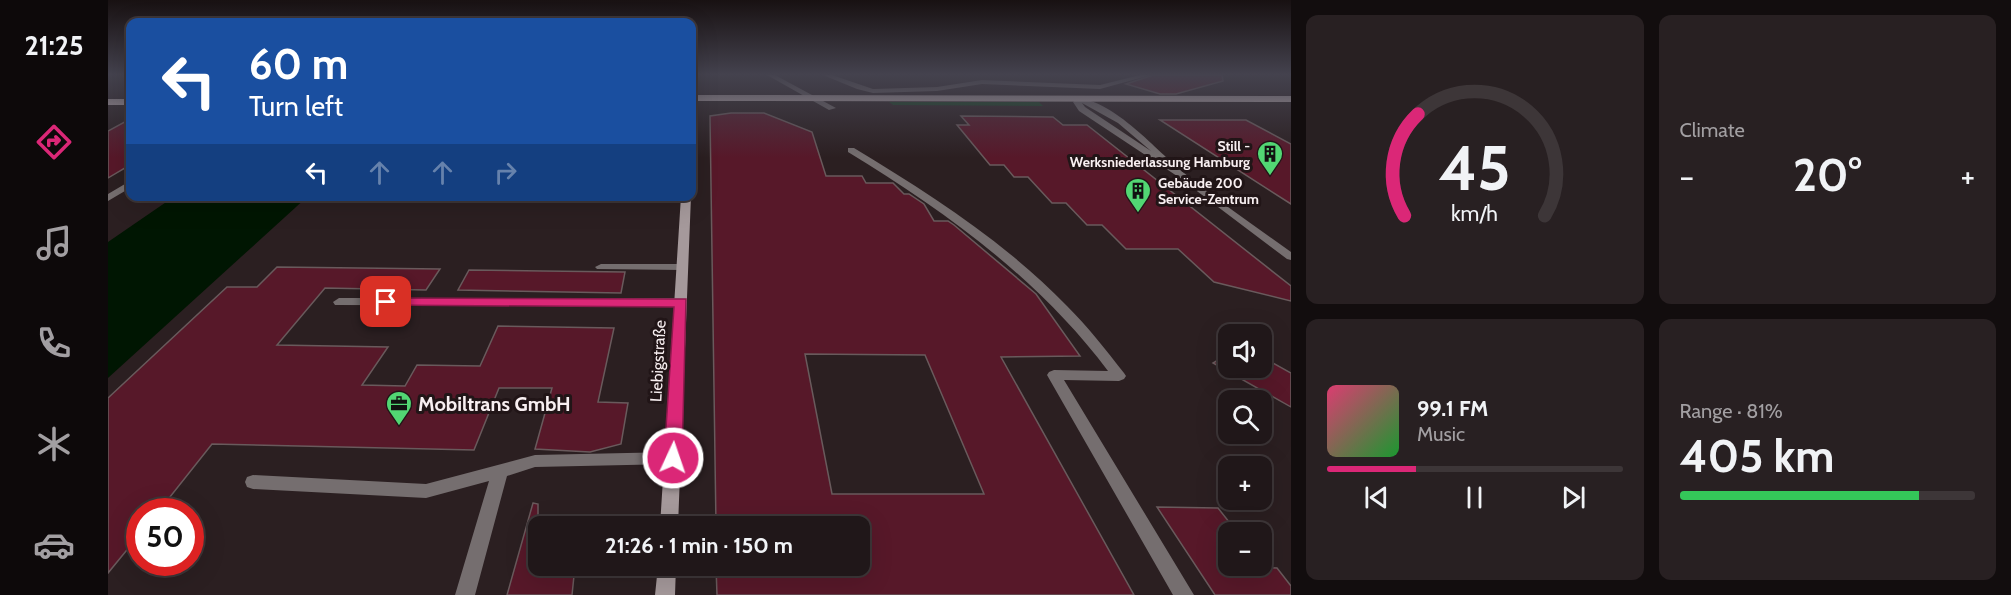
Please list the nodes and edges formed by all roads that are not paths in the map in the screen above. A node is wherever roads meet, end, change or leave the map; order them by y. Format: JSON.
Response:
{"nodes":[{"id":1,"x":823,"y":103,"type":"edge"},
{"id":2,"x":1062,"y":103,"type":"edge"},
{"id":3,"x":1133,"y":103,"type":"edge"},
{"id":4,"x":1081,"y":104,"type":"junction"},
{"id":5,"x":696,"y":107,"type":"edge"},
{"id":6,"x":832,"y":108,"type":"junction"},
{"id":7,"x":1291,"y":108,"type":"edge"},
{"id":8,"x":1102,"y":109,"type":"junction"},
{"id":9,"x":851,"y":150,"type":"dead end"},
{"id":10,"x":1180,"y":174,"type":"junction"},
{"id":11,"x":126,"y":187,"type":"edge"},
{"id":12,"x":108,"y":198,"type":"edge"},
{"id":13,"x":686,"y":201,"type":"edge"},
{"id":14,"x":1291,"y":257,"type":"edge"},
{"id":15,"x":601,"y":267,"type":"dead end"},
{"id":16,"x":682,"y":267,"type":"junction"},
{"id":17,"x":339,"y":302,"type":"dead end"},
{"id":18,"x":681,"y":302,"type":"junction"},
{"id":19,"x":673,"y":458,"type":"junction"},
{"id":20,"x":500,"y":472,"type":"junction"},
{"id":21,"x":254,"y":482,"type":"dead end"},
{"id":22,"x":670,"y":516,"type":"edge"},
{"id":23,"x":666,"y":576,"type":"edge"},
{"id":24,"x":465,"y":595,"type":"edge"},
{"id":25,"x":665,"y":595,"type":"edge"},
{"id":26,"x":1184,"y":595,"type":"edge"}],
"edges":[{"from":1,"to":6,"type":"street"},
{"from":2,"to":4,"type":"main road"},
{"from":3,"to":4,"type":"main road"},
{"from":4,"to":6,"type":"main road"},
{"from":4,"to":8,"type":"main road"},
{"from":4,"to":10,"type":"street"},
{"from":5,"to":6,"type":"main road"},
{"from":7,"to":8,"type":"main road"},
{"from":8,"to":10,"type":"street"},
{"from":9,"to":26,"type":"street"},
{"from":10,"to":14,"type":"street"},
{"from":11,"to":12,"type":"street"},
{"from":13,"to":16,"type":"main road","name":"Liebigstraße"},
{"from":15,"to":16,"type":"street"},
{"from":16,"to":18,"type":"main road","name":"Liebigstraße"},
{"from":17,"to":18,"type":"street"},
{"from":18,"to":19,"type":"main road","name":"Liebigstraße"},
{"from":19,"to":20,"type":"street"},
{"from":19,"to":22,"type":"main road","name":"Liebigstraße"},
{"from":20,"to":21,"type":"street"},
{"from":20,"to":24,"type":"street"},
{"from":23,"to":25,"type":"main road"}]}
